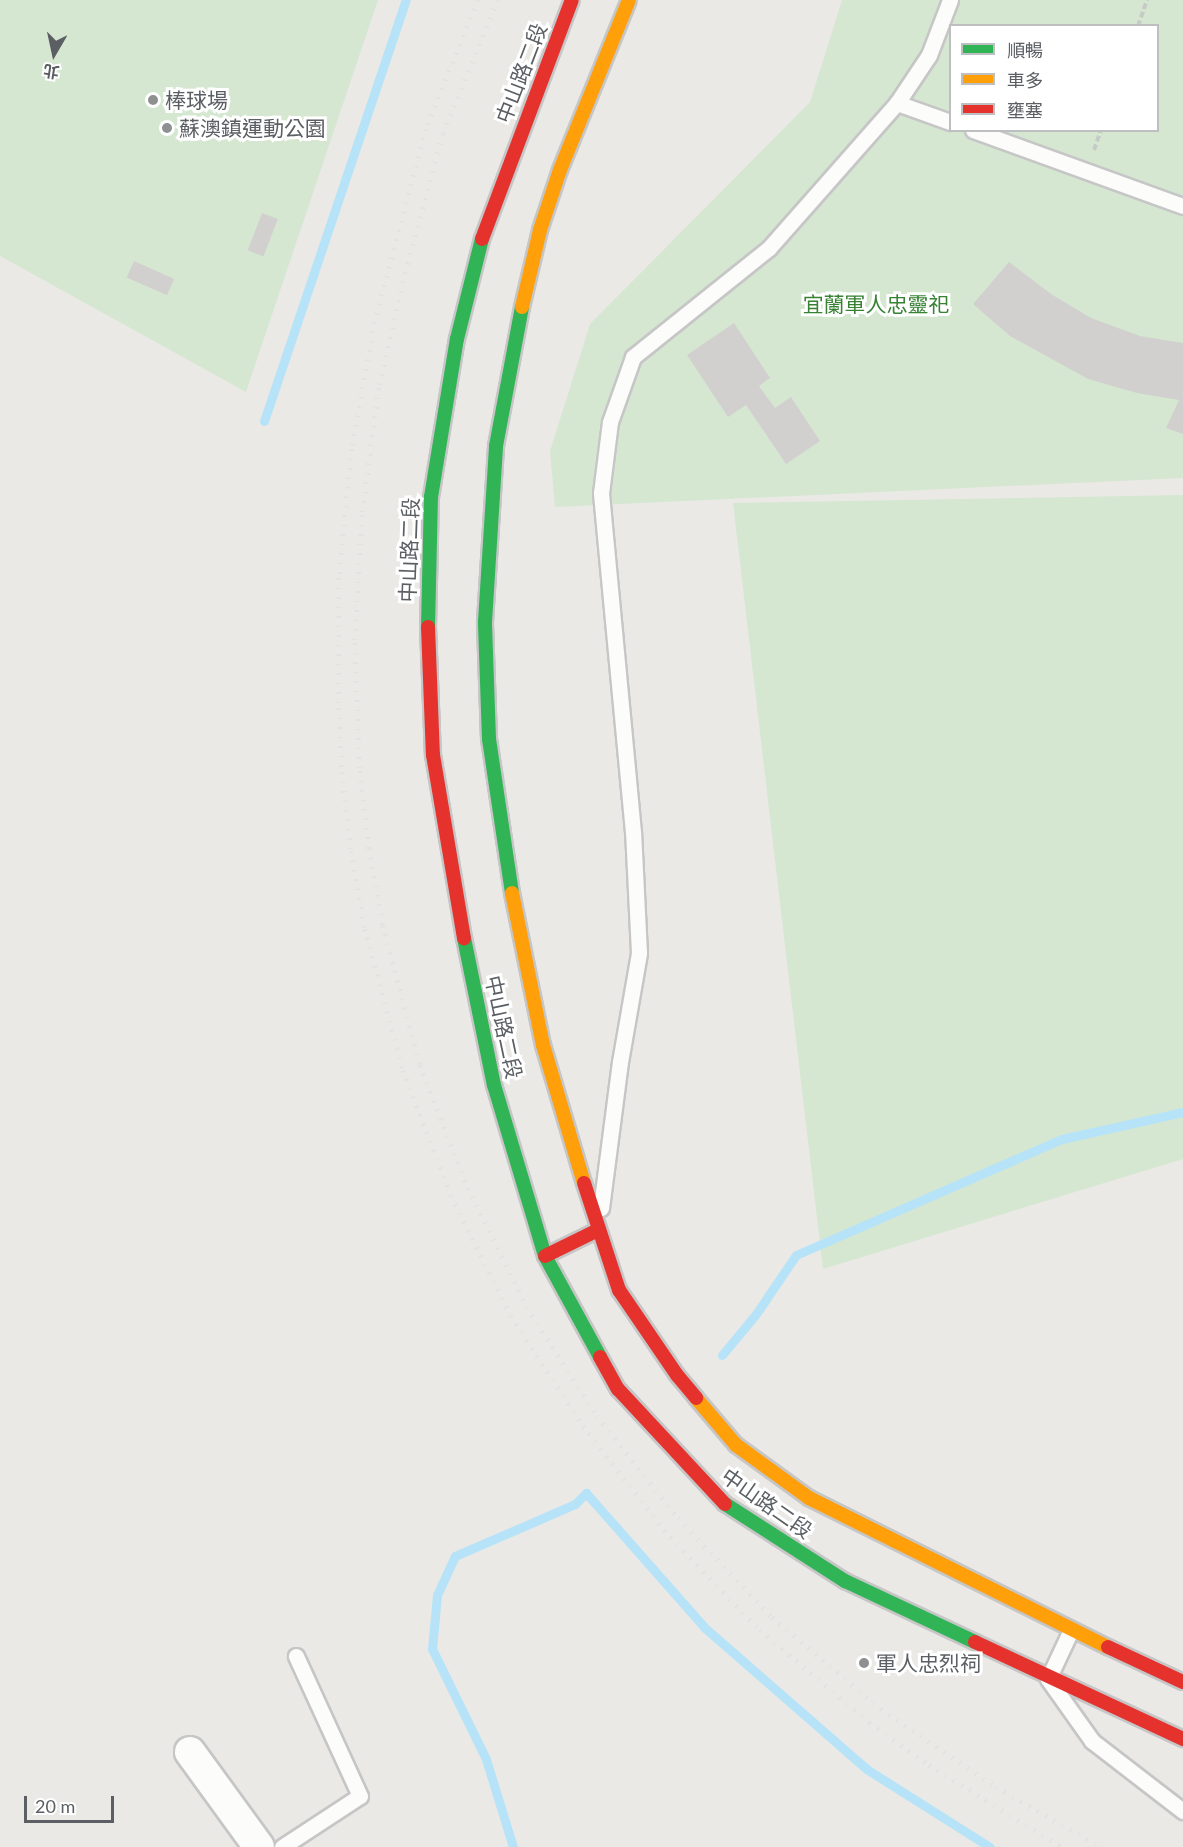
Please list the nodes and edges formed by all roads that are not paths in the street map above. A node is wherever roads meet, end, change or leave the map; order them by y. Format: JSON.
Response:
{"nodes":[{"id":1,"x":572,"y":0,"type":"edge"},
{"id":2,"x":629,"y":0,"type":"edge"},
{"id":3,"x":950,"y":0,"type":"edge"},
{"id":4,"x":897,"y":103,"type":"junction"},
{"id":5,"x":949,"y":121,"type":"edge"},
{"id":6,"x":979,"y":132,"type":"edge"},
{"id":7,"x":1183,"y":206,"type":"edge"},
{"id":8,"x":598,"y":1230,"type":"junction"},
{"id":9,"x":544,"y":1256,"type":"junction"},
{"id":10,"x":1071,"y":1630,"type":"junction"},
{"id":11,"x":296,"y":1656,"type":"dead end"},
{"id":12,"x":1048,"y":1679,"type":"junction"},
{"id":13,"x":1183,"y":1682,"type":"edge"},
{"id":14,"x":1183,"y":1740,"type":"edge"},
{"id":15,"x":190,"y":1752,"type":"dead end"},
{"id":16,"x":1183,"y":1811,"type":"edge"},
{"id":17,"x":259,"y":1847,"type":"edge"},
{"id":18,"x":282,"y":1847,"type":"edge"}],
"edges":[{"from":1,"to":9,"type":"main road","name":"中山路二段"},
{"from":2,"to":8,"type":"main road","name":"中山路二段"},
{"from":3,"to":4,"type":"lane"},
{"from":4,"to":5,"type":"lane"},
{"from":4,"to":8,"type":"lane"},
{"from":6,"to":7,"type":"lane"},
{"from":8,"to":9,"type":"main road"},
{"from":8,"to":10,"type":"main road","name":"中山路二段"},
{"from":9,"to":12,"type":"main road","name":"中山路二段"},
{"from":10,"to":12,"type":"lane"},
{"from":10,"to":13,"type":"main road","name":"中山路二段"},
{"from":11,"to":18,"type":"lane"},
{"from":12,"to":14,"type":"main road","name":"中山路二段"},
{"from":12,"to":16,"type":"lane"},
{"from":15,"to":17,"type":"street"}]}
